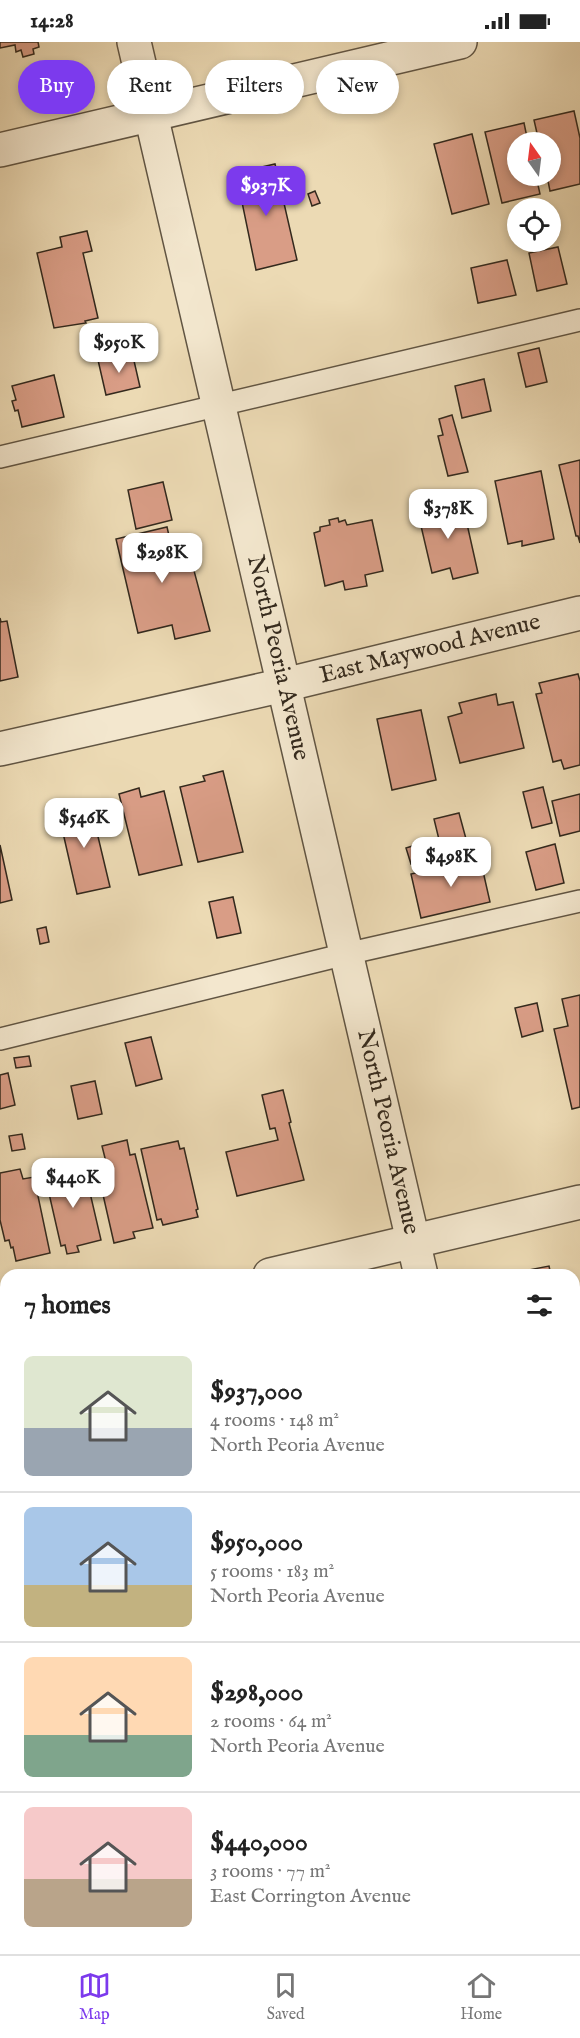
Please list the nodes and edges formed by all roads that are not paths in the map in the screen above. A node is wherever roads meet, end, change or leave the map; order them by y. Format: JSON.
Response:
{"nodes":[{"id":1,"x":134,"y":42,"type":"edge"},
{"id":2,"x":460,"y":42,"type":"edge"},
{"id":3,"x":138,"y":60,"type":"edge"},
{"id":4,"x":193,"y":104,"type":"edge"},
{"id":5,"x":151,"y":114,"type":"joint"},
{"id":6,"x":0,"y":150,"type":"edge"},
{"id":7,"x":580,"y":320,"type":"edge"},
{"id":8,"x":219,"y":407,"type":"junction"},
{"id":9,"x":0,"y":457,"type":"edge"},
{"id":10,"x":580,"y":612,"type":"edge"},
{"id":11,"x":284,"y":685,"type":"junction"},
{"id":12,"x":0,"y":749,"type":"edge"},
{"id":13,"x":580,"y":901,"type":"edge"},
{"id":14,"x":346,"y":954,"type":"junction"},
{"id":15,"x":0,"y":1040,"type":"edge"},
{"id":16,"x":580,"y":1202,"type":"edge"},
{"id":17,"x":413,"y":1242,"type":"junction"},
{"id":18,"x":296,"y":1269,"type":"edge"},
{"id":19,"x":420,"y":1269,"type":"edge"}],
"edges":[{"from":1,"to":3,"type":"street","name":"North Peoria Avenue"},
{"from":2,"to":4,"type":"street"},
{"from":5,"to":6,"type":"street"},
{"from":5,"to":8,"type":"street","name":"North Peoria Avenue"},
{"from":7,"to":8,"type":"lane"},
{"from":8,"to":9,"type":"lane"},
{"from":8,"to":11,"type":"street","name":"North Peoria Avenue"},
{"from":10,"to":11,"type":"street","name":"East Maywood Avenue"},
{"from":11,"to":12,"type":"street","name":"East Maywood Avenue"},
{"from":11,"to":14,"type":"street","name":"North Peoria Avenue"},
{"from":13,"to":14,"type":"lane"},
{"from":14,"to":15,"type":"lane"},
{"from":14,"to":17,"type":"street","name":"North Peoria Avenue"},
{"from":16,"to":17,"type":"street"},
{"from":17,"to":18,"type":"street"},
{"from":17,"to":19,"type":"street","name":"North Peoria Avenue"}]}
